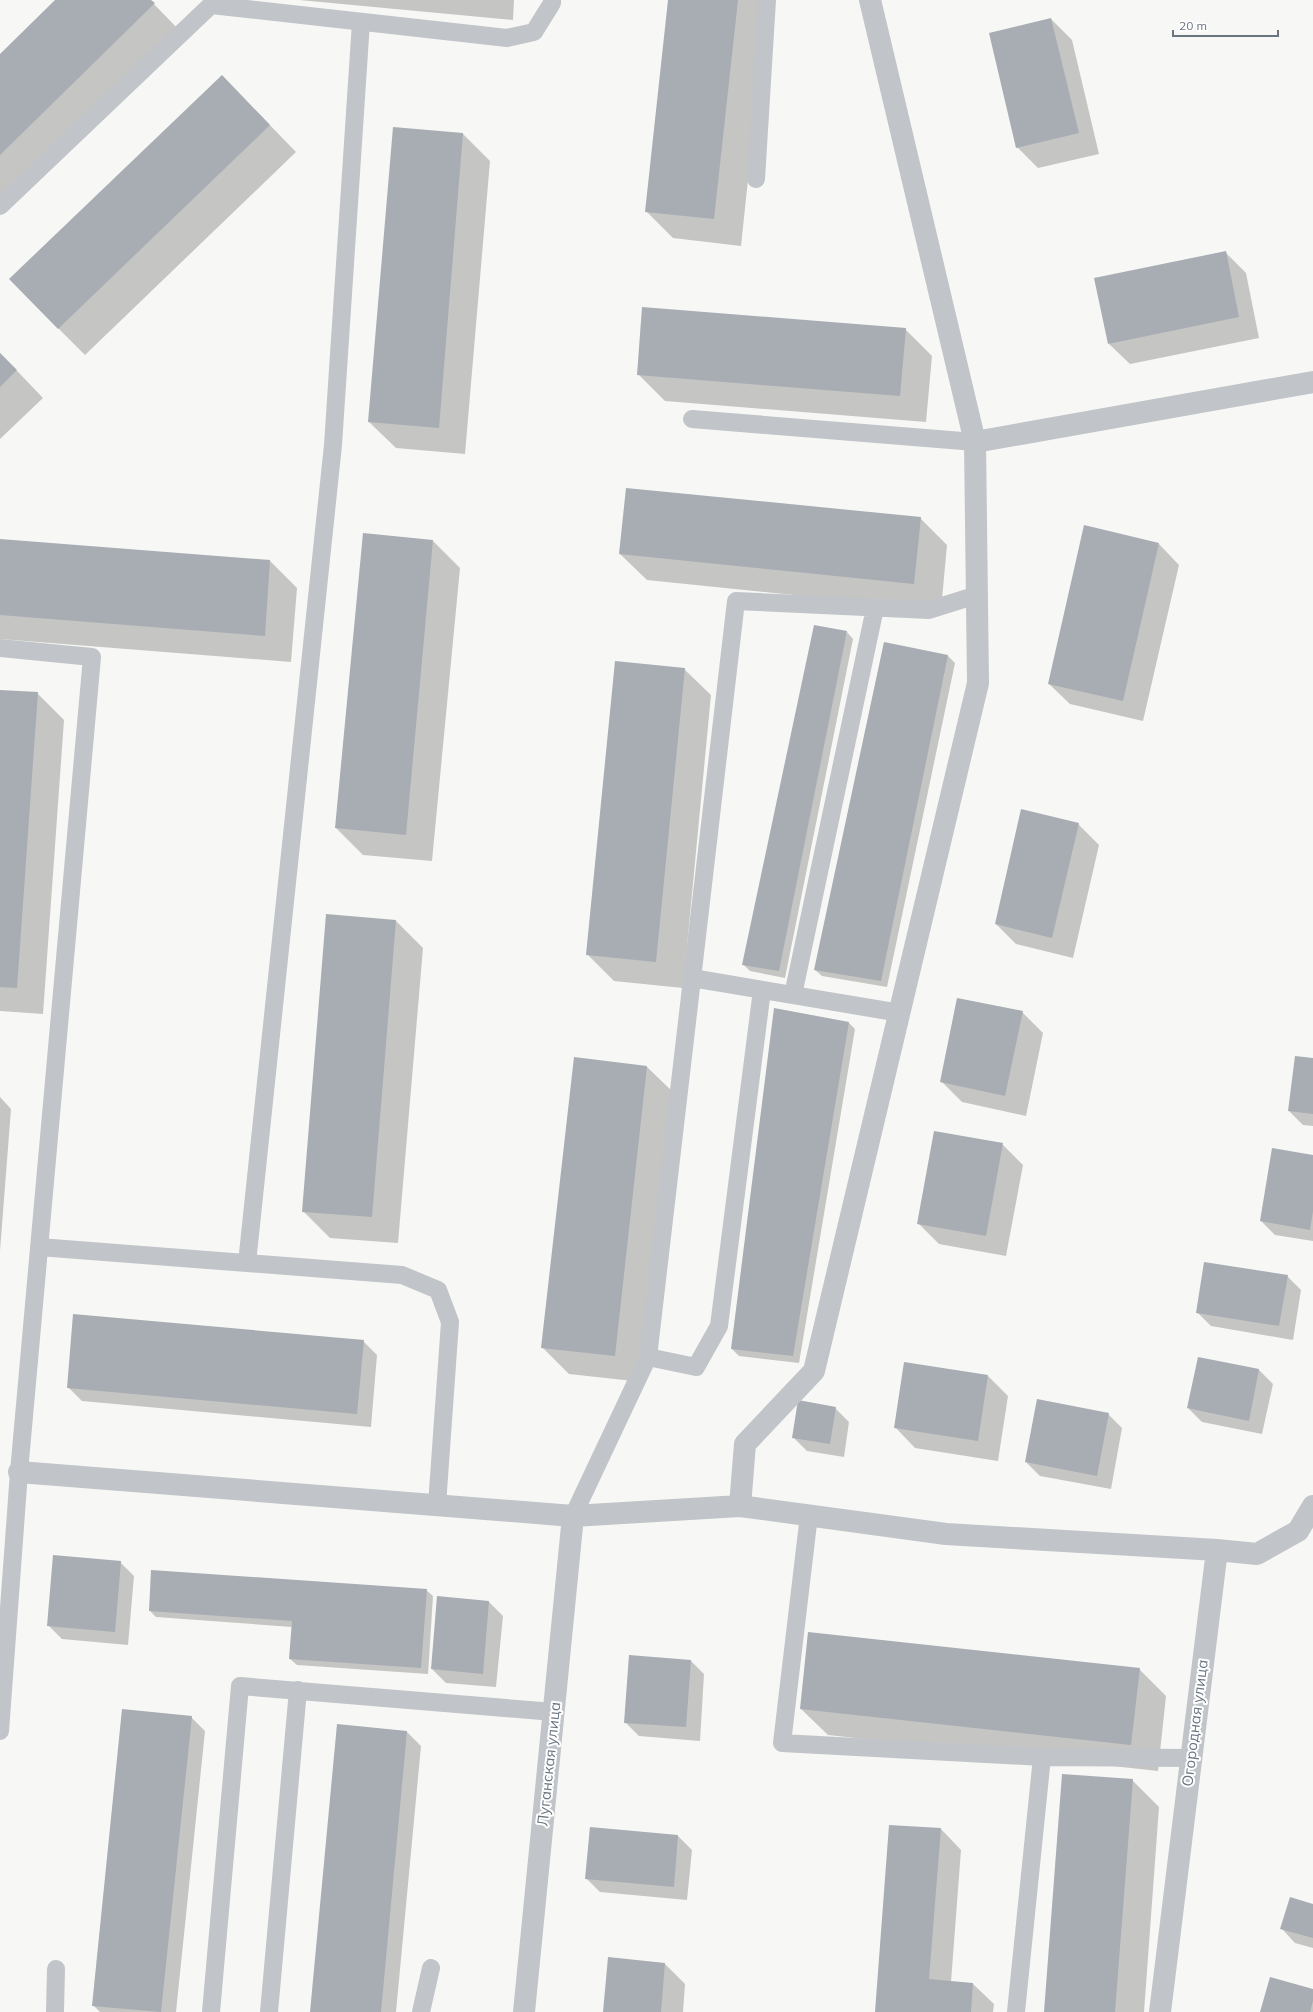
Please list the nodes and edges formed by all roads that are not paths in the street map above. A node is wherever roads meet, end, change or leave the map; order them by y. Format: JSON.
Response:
{"nodes":[{"id":1,"x":552,"y":0,"type":"edge"},
{"id":2,"x":767,"y":0,"type":"edge"},
{"id":3,"x":870,"y":0,"type":"edge"},
{"id":4,"x":361,"y":22,"type":"junction"},
{"id":5,"x":756,"y":179,"type":"dead end"},
{"id":6,"x":0,"y":206,"type":"edge"},
{"id":7,"x":1313,"y":382,"type":"edge"},
{"id":8,"x":692,"y":419,"type":"dead end"},
{"id":9,"x":975,"y":442,"type":"junction"},
{"id":10,"x":977,"y":595,"type":"junction"},
{"id":11,"x":875,"y":608,"type":"junction"},
{"id":12,"x":0,"y":648,"type":"edge"},
{"id":13,"x":692,"y":978,"type":"junction"},
{"id":14,"x":762,"y":990,"type":"junction"},
{"id":15,"x":793,"y":995,"type":"junction"},
{"id":16,"x":900,"y":1013,"type":"junction"},
{"id":17,"x":39,"y":1247,"type":"junction"},
{"id":18,"x":247,"y":1263,"type":"junction"},
{"id":19,"x":648,"y":1357,"type":"junction"},
{"id":20,"x":19,"y":1472,"type":"junction"},
{"id":21,"x":437,"y":1505,"type":"junction"},
{"id":22,"x":740,"y":1506,"type":"junction"},
{"id":23,"x":1313,"y":1506,"type":"edge"},
{"id":24,"x":809,"y":1515,"type":"junction"},
{"id":25,"x":573,"y":1516,"type":"junction"},
{"id":26,"x":1217,"y":1550,"type":"junction"},
{"id":27,"x":298,"y":1690,"type":"junction"},
{"id":28,"x":554,"y":1712,"type":"junction"},
{"id":29,"x":0,"y":1731,"type":"edge"},
{"id":30,"x":1042,"y":1757,"type":"junction"},
{"id":31,"x":1191,"y":1758,"type":"junction"},
{"id":32,"x":431,"y":1968,"type":"dead end"},
{"id":33,"x":56,"y":1969,"type":"dead end"},
{"id":34,"x":55,"y":2012,"type":"edge"},
{"id":35,"x":210,"y":2012,"type":"edge"},
{"id":36,"x":270,"y":2012,"type":"edge"},
{"id":37,"x":421,"y":2012,"type":"edge"},
{"id":38,"x":524,"y":2012,"type":"edge"},
{"id":39,"x":1016,"y":2012,"type":"edge"},
{"id":40,"x":1160,"y":2012,"type":"edge"}],
"edges":[{"from":1,"to":4,"type":"lane"},
{"from":2,"to":5,"type":"lane"},
{"from":3,"to":9,"type":"street"},
{"from":4,"to":6,"type":"lane"},
{"from":4,"to":18,"type":"lane"},
{"from":7,"to":9,"type":"street"},
{"from":8,"to":9,"type":"lane"},
{"from":9,"to":10,"type":"street"},
{"from":10,"to":11,"type":"lane"},
{"from":10,"to":16,"type":"street"},
{"from":11,"to":13,"type":"lane"},
{"from":11,"to":15,"type":"lane"},
{"from":12,"to":17,"type":"lane"},
{"from":13,"to":14,"type":"lane"},
{"from":13,"to":19,"type":"lane"},
{"from":14,"to":15,"type":"lane"},
{"from":14,"to":19,"type":"lane"},
{"from":15,"to":16,"type":"lane"},
{"from":16,"to":22,"type":"street"},
{"from":17,"to":18,"type":"lane"},
{"from":17,"to":20,"type":"lane"},
{"from":18,"to":21,"type":"lane"},
{"from":19,"to":25,"type":"lane"},
{"from":20,"to":21,"type":"street"},
{"from":20,"to":29,"type":"lane"},
{"from":21,"to":25,"type":"street"},
{"from":22,"to":24,"type":"street"},
{"from":22,"to":25,"type":"street"},
{"from":23,"to":26,"type":"street"},
{"from":24,"to":26,"type":"street"},
{"from":24,"to":30,"type":"lane"},
{"from":25,"to":28,"type":"street","name":"Луганская улица"},
{"from":26,"to":31,"type":"street","name":"Огородная улица"},
{"from":27,"to":28,"type":"lane"},
{"from":27,"to":35,"type":"lane"},
{"from":27,"to":36,"type":"lane"},
{"from":28,"to":38,"type":"street","name":"Луганская улица"},
{"from":30,"to":31,"type":"lane"},
{"from":30,"to":39,"type":"lane"},
{"from":31,"to":40,"type":"street","name":"Огородная улица"},
{"from":32,"to":37,"type":"lane"},
{"from":33,"to":34,"type":"lane"}]}
